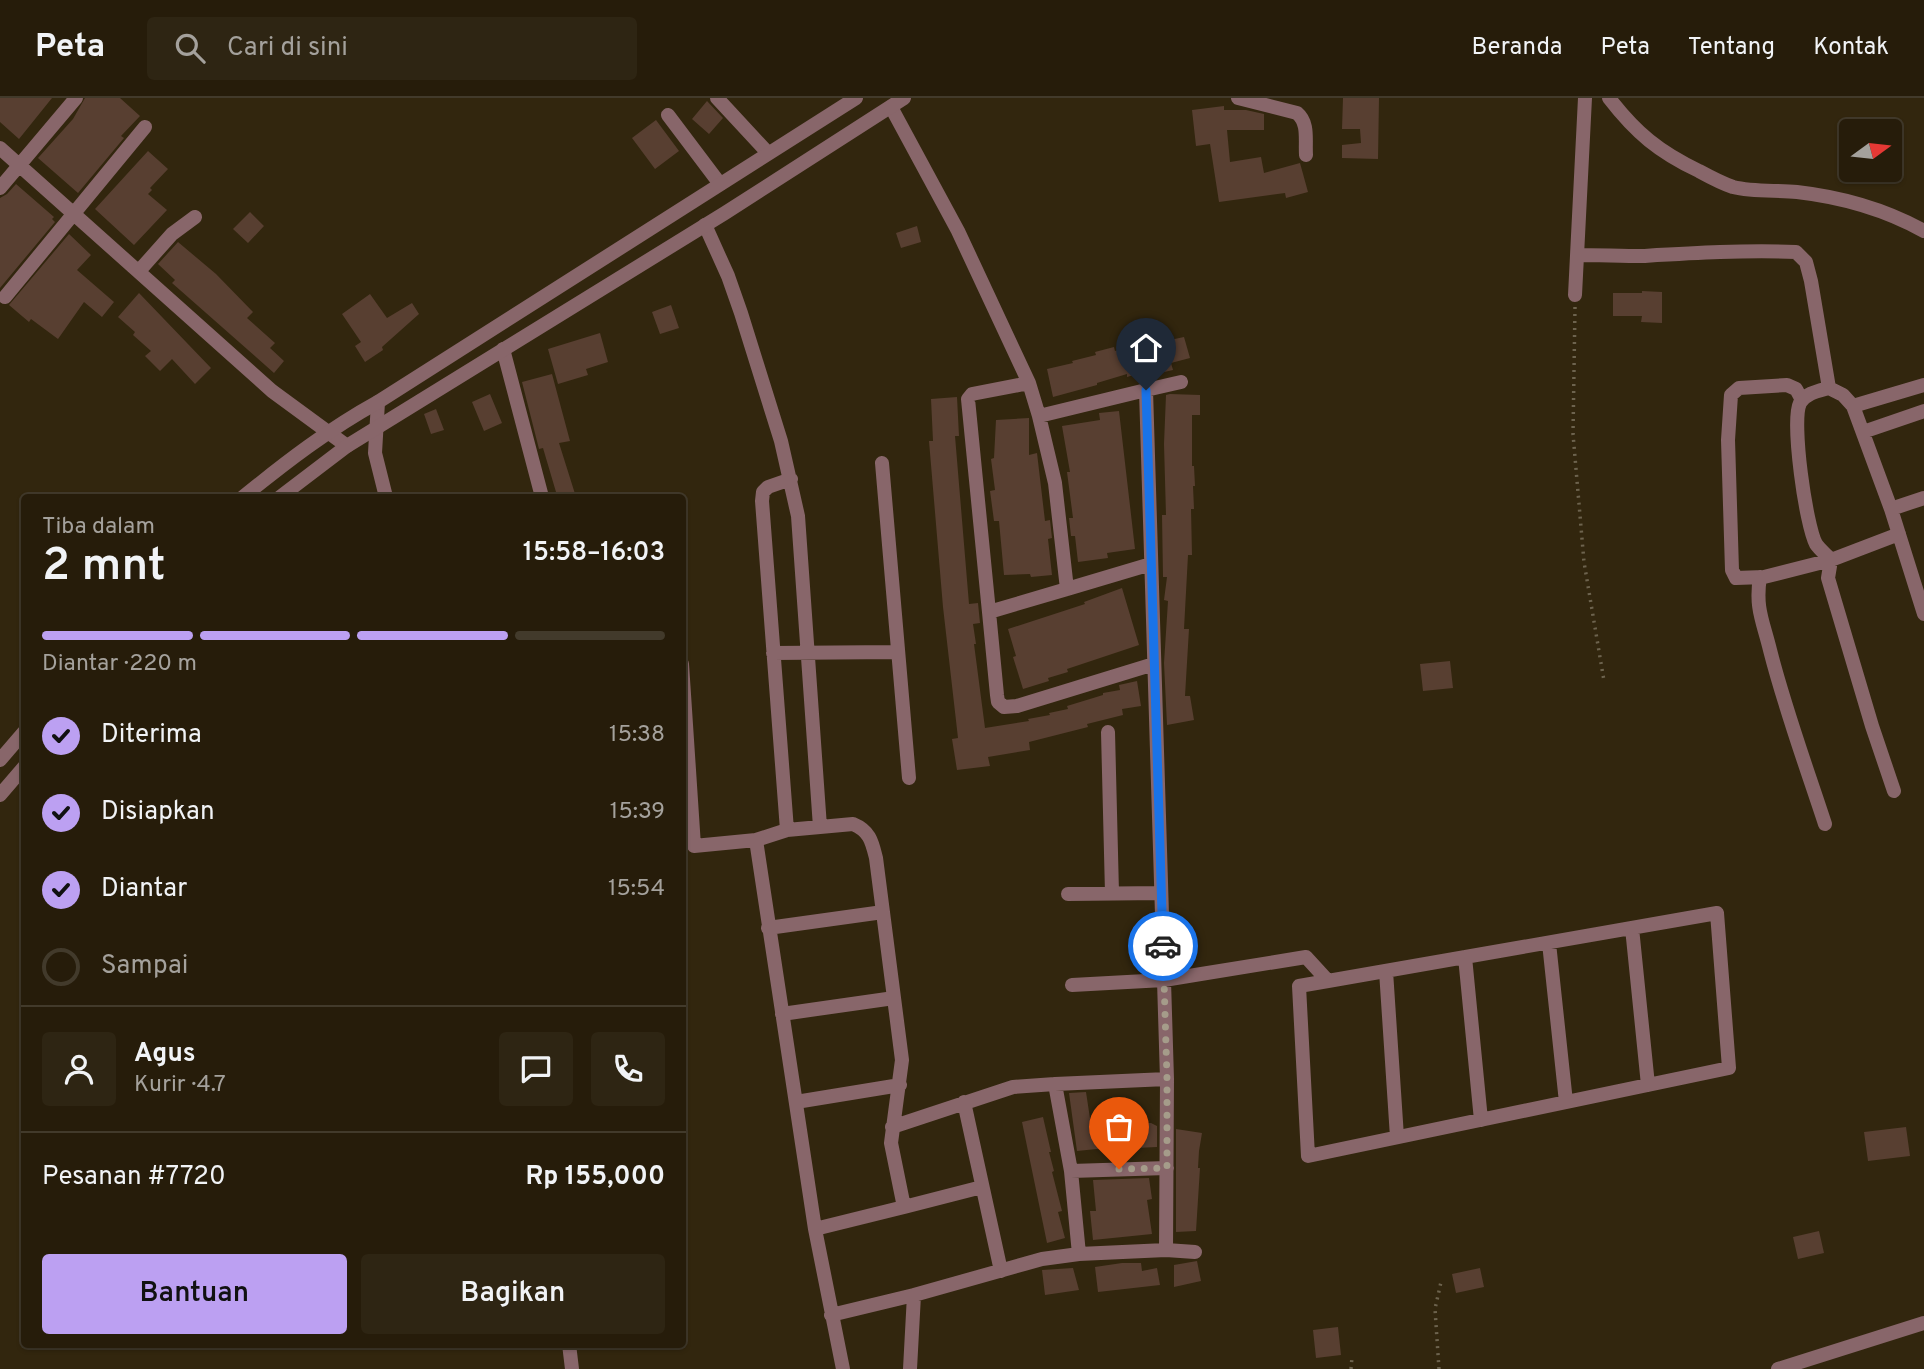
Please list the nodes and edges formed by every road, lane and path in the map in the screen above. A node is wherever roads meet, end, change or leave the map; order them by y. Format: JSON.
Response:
{"nodes":[{"id":1,"x":76,"y":98,"type":"edge"},
{"id":2,"x":718,"y":98,"type":"edge"},
{"id":3,"x":856,"y":98,"type":"edge"},
{"id":4,"x":904,"y":98,"type":"edge"},
{"id":5,"x":1238,"y":98,"type":"edge"},
{"id":6,"x":1585,"y":98,"type":"edge"},
{"id":7,"x":1609,"y":98,"type":"edge"},
{"id":8,"x":891,"y":107,"type":"junction"},
{"id":9,"x":668,"y":115,"type":"dead end"},
{"id":10,"x":145,"y":127,"type":"dead end"},
{"id":11,"x":0,"y":148,"type":"edge"},
{"id":12,"x":768,"y":153,"type":"junction"},
{"id":13,"x":1306,"y":155,"type":"dead end"},
{"id":14,"x":20,"y":166,"type":"junction"},
{"id":15,"x":720,"y":184,"type":"junction"},
{"id":16,"x":0,"y":188,"type":"edge"},
{"id":17,"x":75,"y":215,"type":"junction"},
{"id":18,"x":195,"y":217,"type":"dead end"},
{"id":19,"x":705,"y":225,"type":"junction"},
{"id":20,"x":1924,"y":231,"type":"edge"},
{"id":21,"x":1577,"y":255,"type":"junction"},
{"id":22,"x":139,"y":271,"type":"junction"},
{"id":23,"x":1575,"y":295,"type":"joint"},
{"id":24,"x":5,"y":298,"type":"dead end"},
{"id":25,"x":503,"y":349,"type":"junction"},
{"id":26,"x":1181,"y":382,"type":"dead end"},
{"id":27,"x":1029,"y":383,"type":"junction"},
{"id":28,"x":1924,"y":385,"type":"edge"},
{"id":29,"x":1829,"y":388,"type":"junction"},
{"id":30,"x":1146,"y":390,"type":"junction"},
{"id":31,"x":1802,"y":400,"type":"junction"},
{"id":32,"x":378,"y":402,"type":"junction"},
{"id":33,"x":1853,"y":406,"type":"junction"},
{"id":34,"x":1924,"y":411,"type":"edge"},
{"id":35,"x":1039,"y":416,"type":"junction"},
{"id":36,"x":376,"y":430,"type":"junction"},
{"id":37,"x":328,"y":432,"type":"junction"},
{"id":38,"x":1863,"y":432,"type":"junction"},
{"id":39,"x":347,"y":446,"type":"junction"},
{"id":40,"x":882,"y":463,"type":"dead end"},
{"id":41,"x":791,"y":479,"type":"junction"},
{"id":42,"x":247,"y":494,"type":"edge"},
{"id":43,"x":283,"y":494,"type":"edge"},
{"id":44,"x":385,"y":494,"type":"edge"},
{"id":45,"x":541,"y":494,"type":"edge"},
{"id":46,"x":1924,"y":498,"type":"edge"},
{"id":47,"x":1891,"y":509,"type":"junction"},
{"id":48,"x":1899,"y":534,"type":"junction"},
{"id":49,"x":1831,"y":560,"type":"junction"},
{"id":50,"x":1151,"y":564,"type":"junction"},
{"id":51,"x":1760,"y":577,"type":"junction"},
{"id":52,"x":1067,"y":589,"type":"junction"},
{"id":53,"x":989,"y":612,"type":"junction"},
{"id":54,"x":1924,"y":614,"type":"edge"},
{"id":55,"x":897,"y":652,"type":"junction"},
{"id":56,"x":773,"y":653,"type":"junction"},
{"id":57,"x":808,"y":653,"type":"junction"},
{"id":58,"x":1154,"y":664,"type":"junction"},
{"id":59,"x":1604,"y":681,"type":"dead end"},
{"id":60,"x":686,"y":724,"type":"edge"},
{"id":61,"x":1108,"y":732,"type":"dead end"},
{"id":62,"x":21,"y":736,"type":"edge"},
{"id":63,"x":0,"y":760,"type":"edge"},
{"id":64,"x":21,"y":771,"type":"edge"},
{"id":65,"x":909,"y":779,"type":"dead end"},
{"id":66,"x":1894,"y":791,"type":"dead end"},
{"id":67,"x":0,"y":795,"type":"edge"},
{"id":68,"x":1825,"y":824,"type":"dead end"},
{"id":69,"x":820,"y":827,"type":"junction"},
{"id":70,"x":787,"y":830,"type":"junction"},
{"id":71,"x":755,"y":840,"type":"junction"},
{"id":72,"x":1112,"y":893,"type":"junction"},
{"id":73,"x":1161,"y":893,"type":"junction"},
{"id":74,"x":1068,"y":894,"type":"dead end"},
{"id":75,"x":883,"y":912,"type":"junction"},
{"id":76,"x":768,"y":928,"type":"junction"},
{"id":77,"x":1632,"y":928,"type":"junction"},
{"id":78,"x":1549,"y":943,"type":"junction"},
{"id":79,"x":1465,"y":957,"type":"junction"},
{"id":80,"x":1386,"y":971,"type":"junction"},
{"id":81,"x":1164,"y":980,"type":"junction"},
{"id":82,"x":1328,"y":981,"type":"junction"},
{"id":83,"x":1072,"y":985,"type":"dead end"},
{"id":84,"x":894,"y":998,"type":"junction"},
{"id":85,"x":782,"y":1014,"type":"junction"},
{"id":86,"x":1167,"y":1079,"type":"junction"},
{"id":87,"x":1055,"y":1084,"type":"junction"},
{"id":88,"x":900,"y":1085,"type":"junction"},
{"id":89,"x":1648,"y":1085,"type":"junction"},
{"id":90,"x":796,"y":1102,"type":"junction"},
{"id":91,"x":964,"y":1102,"type":"junction"},
{"id":92,"x":1566,"y":1102,"type":"junction"},
{"id":93,"x":1481,"y":1120,"type":"junction"},
{"id":94,"x":892,"y":1127,"type":"junction"},
{"id":95,"x":1397,"y":1137,"type":"junction"},
{"id":96,"x":1167,"y":1168,"type":"junction"},
{"id":97,"x":1071,"y":1171,"type":"junction"},
{"id":98,"x":982,"y":1187,"type":"junction"},
{"id":99,"x":904,"y":1207,"type":"junction"},
{"id":100,"x":815,"y":1229,"type":"junction"},
{"id":101,"x":1166,"y":1250,"type":"junction"},
{"id":102,"x":1195,"y":1252,"type":"dead end"},
{"id":103,"x":1079,"y":1254,"type":"junction"},
{"id":104,"x":1001,"y":1271,"type":"junction"},
{"id":105,"x":1441,"y":1282,"type":"dead end"},
{"id":106,"x":914,"y":1294,"type":"junction"},
{"id":107,"x":831,"y":1315,"type":"junction"},
{"id":108,"x":1924,"y":1323,"type":"edge"},
{"id":109,"x":569,"y":1348,"type":"edge"},
{"id":110,"x":1352,"y":1357,"type":"dead end"},
{"id":111,"x":572,"y":1369,"type":"edge"},
{"id":112,"x":843,"y":1369,"type":"edge"},
{"id":113,"x":910,"y":1369,"type":"edge"},
{"id":114,"x":1351,"y":1369,"type":"edge"},
{"id":115,"x":1438,"y":1369,"type":"edge"},
{"id":116,"x":1778,"y":1369,"type":"edge"}],
"edges":[{"from":1,"to":14,"type":"street"},
{"from":2,"to":12,"type":"street"},
{"from":3,"to":12,"type":"street"},
{"from":4,"to":8,"type":"street"},
{"from":5,"to":13,"type":"street"},
{"from":6,"to":21,"type":"street"},
{"from":7,"to":20,"type":"street"},
{"from":8,"to":19,"type":"street"},
{"from":8,"to":27,"type":"street"},
{"from":9,"to":15,"type":"street"},
{"from":10,"to":17,"type":"street"},
{"from":11,"to":14,"type":"street"},
{"from":12,"to":15,"type":"street"},
{"from":14,"to":16,"type":"street"},
{"from":14,"to":17,"type":"street"},
{"from":15,"to":32,"type":"street"},
{"from":17,"to":22,"type":"street"},
{"from":17,"to":24,"type":"street"},
{"from":18,"to":22,"type":"street"},
{"from":19,"to":25,"type":"street"},
{"from":19,"to":41,"type":"street"},
{"from":21,"to":23,"type":"street"},
{"from":21,"to":29,"type":"street"},
{"from":22,"to":37,"type":"street"},
{"from":23,"to":59,"type":"path"},
{"from":25,"to":36,"type":"street"},
{"from":25,"to":45,"type":"street"},
{"from":26,"to":30,"type":"street"},
{"from":27,"to":35,"type":"street"},
{"from":27,"to":53,"type":"street"},
{"from":28,"to":33,"type":"street"},
{"from":29,"to":31,"type":"street"},
{"from":29,"to":33,"type":"street"},
{"from":30,"to":35,"type":"street"},
{"from":30,"to":50,"type":"street"},
{"from":31,"to":49,"type":"street"},
{"from":31,"to":51,"type":"street"},
{"from":32,"to":36,"type":"street"},
{"from":32,"to":37,"type":"street"},
{"from":33,"to":38,"type":"street"},
{"from":34,"to":38,"type":"street"},
{"from":35,"to":52,"type":"street"},
{"from":36,"to":39,"type":"street"},
{"from":36,"to":44,"type":"street"},
{"from":37,"to":39,"type":"street"},
{"from":37,"to":42,"type":"street"},
{"from":38,"to":47,"type":"street"},
{"from":39,"to":43,"type":"street"},
{"from":40,"to":55,"type":"street"},
{"from":41,"to":56,"type":"street"},
{"from":41,"to":57,"type":"street"},
{"from":46,"to":47,"type":"street"},
{"from":47,"to":48,"type":"street"},
{"from":48,"to":49,"type":"street"},
{"from":48,"to":54,"type":"street"},
{"from":49,"to":51,"type":"street"},
{"from":49,"to":66,"type":"street"},
{"from":50,"to":52,"type":"street"},
{"from":50,"to":58,"type":"street"},
{"from":51,"to":68,"type":"street"},
{"from":52,"to":53,"type":"street"},
{"from":53,"to":58,"type":"street"},
{"from":55,"to":57,"type":"street"},
{"from":55,"to":65,"type":"street"},
{"from":56,"to":57,"type":"street"},
{"from":56,"to":70,"type":"street"},
{"from":57,"to":69,"type":"street"},
{"from":58,"to":73,"type":"street"},
{"from":60,"to":71,"type":"street"},
{"from":61,"to":72,"type":"street"},
{"from":62,"to":63,"type":"street"},
{"from":64,"to":67,"type":"street"},
{"from":69,"to":70,"type":"street"},
{"from":69,"to":75,"type":"street"},
{"from":70,"to":71,"type":"street"},
{"from":71,"to":76,"type":"street"},
{"from":72,"to":73,"type":"street"},
{"from":72,"to":74,"type":"street"},
{"from":73,"to":81,"type":"street"},
{"from":75,"to":76,"type":"street"},
{"from":75,"to":84,"type":"street"},
{"from":76,"to":85,"type":"street"},
{"from":77,"to":78,"type":"street"},
{"from":77,"to":89,"type":"street"},
{"from":77,"to":89,"type":"street"},
{"from":78,"to":79,"type":"street"},
{"from":78,"to":92,"type":"street"},
{"from":79,"to":80,"type":"street"},
{"from":79,"to":93,"type":"street"},
{"from":80,"to":82,"type":"street"},
{"from":80,"to":95,"type":"street"},
{"from":81,"to":82,"type":"street"},
{"from":81,"to":83,"type":"street"},
{"from":81,"to":86,"type":"street"},
{"from":82,"to":95,"type":"street"},
{"from":84,"to":85,"type":"street"},
{"from":84,"to":88,"type":"street"},
{"from":85,"to":90,"type":"street"},
{"from":86,"to":87,"type":"street"},
{"from":86,"to":96,"type":"street"},
{"from":87,"to":91,"type":"street"},
{"from":87,"to":97,"type":"street"},
{"from":88,"to":90,"type":"street"},
{"from":88,"to":94,"type":"street"},
{"from":89,"to":92,"type":"street"},
{"from":90,"to":100,"type":"street"},
{"from":91,"to":94,"type":"street"},
{"from":91,"to":98,"type":"street"},
{"from":92,"to":93,"type":"street"},
{"from":93,"to":95,"type":"street"},
{"from":94,"to":99,"type":"street"},
{"from":96,"to":97,"type":"street"},
{"from":96,"to":101,"type":"street"},
{"from":97,"to":103,"type":"street"},
{"from":98,"to":99,"type":"street"},
{"from":98,"to":104,"type":"street"},
{"from":99,"to":100,"type":"street"},
{"from":100,"to":107,"type":"street"},
{"from":101,"to":102,"type":"street"},
{"from":101,"to":103,"type":"street"},
{"from":103,"to":104,"type":"street"},
{"from":104,"to":106,"type":"street"},
{"from":105,"to":115,"type":"path"},
{"from":106,"to":107,"type":"street"},
{"from":106,"to":113,"type":"street"},
{"from":107,"to":112,"type":"street"},
{"from":108,"to":116,"type":"street"},
{"from":109,"to":111,"type":"street"},
{"from":110,"to":114,"type":"path"}]}
